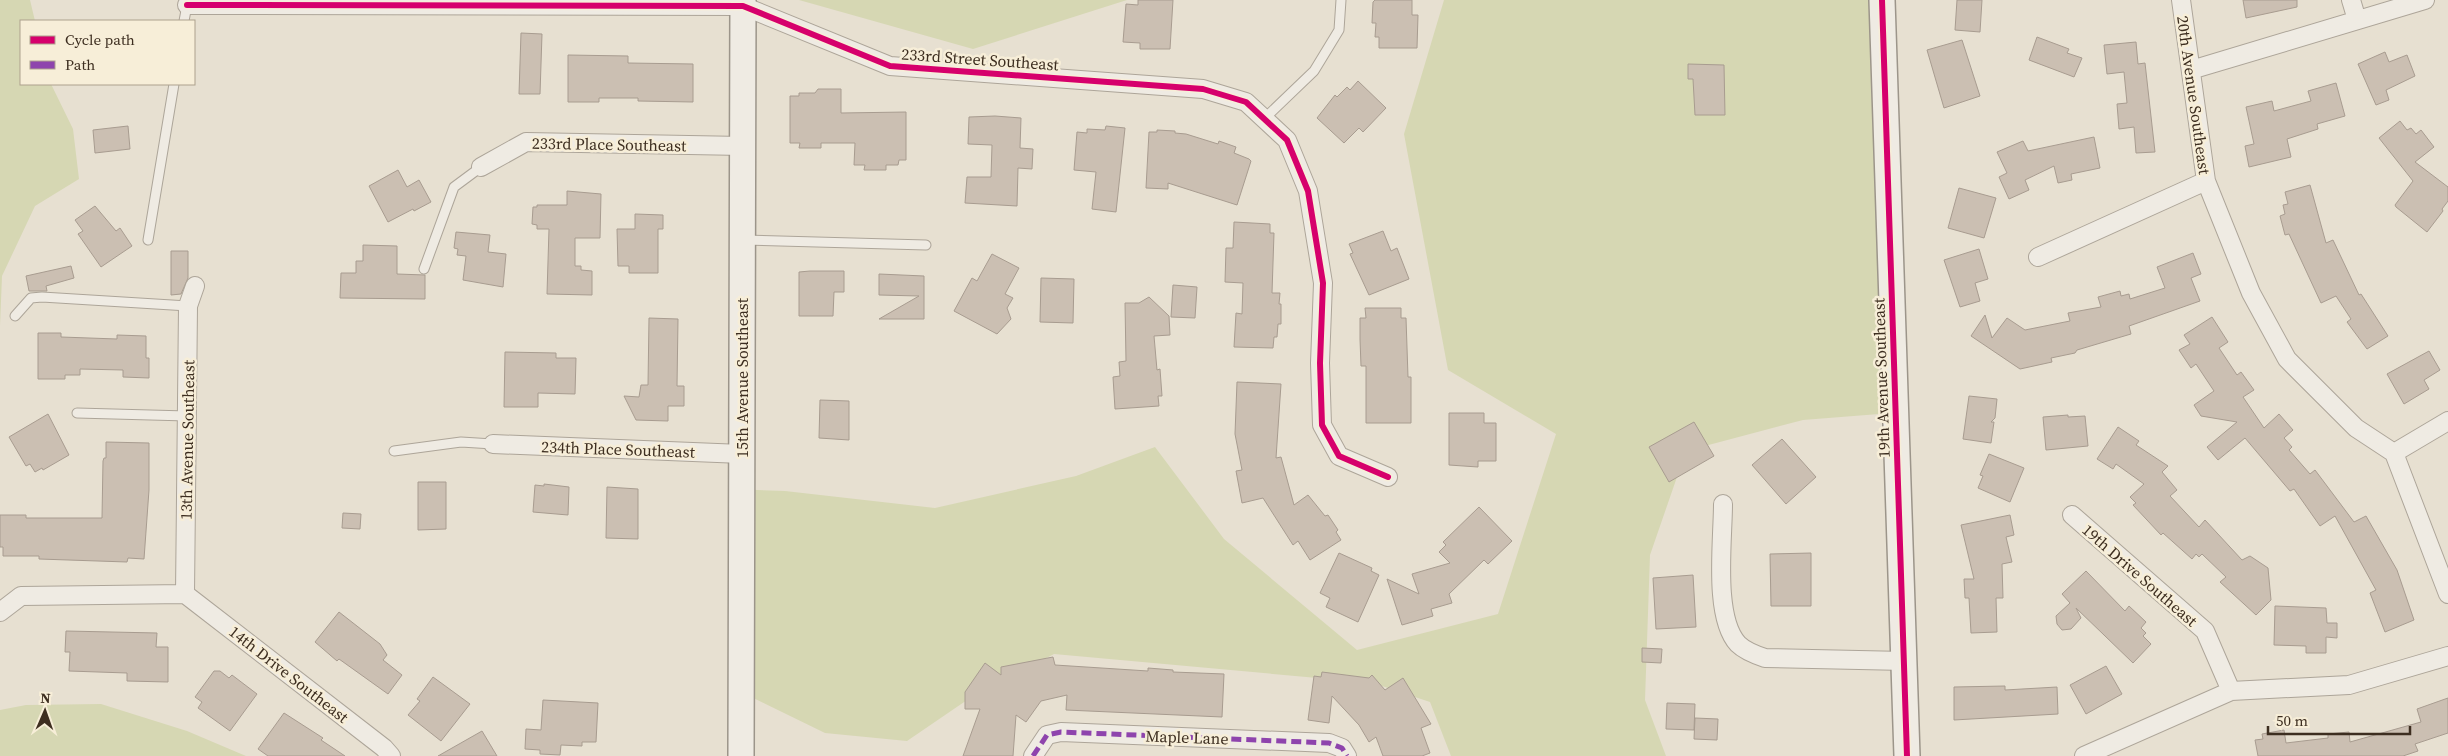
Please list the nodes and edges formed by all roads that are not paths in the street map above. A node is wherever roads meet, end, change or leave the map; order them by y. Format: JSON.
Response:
{"nodes":[{"id":1,"x":1341,"y":0,"type":"edge"},
{"id":2,"x":1882,"y":0,"type":"edge"},
{"id":3,"x":2181,"y":0,"type":"edge"},
{"id":4,"x":2351,"y":0,"type":"edge"},
{"id":5,"x":2425,"y":0,"type":"edge"},
{"id":6,"x":743,"y":3,"type":"edge"},
{"id":7,"x":185,"y":13,"type":"edge"},
{"id":8,"x":2357,"y":20,"type":"junction"},
{"id":9,"x":2191,"y":70,"type":"junction"},
{"id":10,"x":174,"y":85,"type":"edge"},
{"id":11,"x":1264,"y":119,"type":"junction"},
{"id":12,"x":743,"y":146,"type":"junction"},
{"id":13,"x":481,"y":167,"type":"joint"},
{"id":14,"x":2206,"y":181,"type":"junction"},
{"id":15,"x":148,"y":240,"type":"dead end"},
{"id":16,"x":742,"y":240,"type":"junction"},
{"id":17,"x":926,"y":244,"type":"dead end"},
{"id":18,"x":2038,"y":257,"type":"dead end"},
{"id":19,"x":424,"y":270,"type":"dead end"},
{"id":20,"x":195,"y":286,"type":"dead end"},
{"id":21,"x":188,"y":306,"type":"junction"},
{"id":22,"x":15,"y":316,"type":"dead end"},
{"id":23,"x":77,"y":413,"type":"dead end"},
{"id":24,"x":187,"y":416,"type":"junction"},
{"id":25,"x":2448,"y":421,"type":"edge"},
{"id":26,"x":493,"y":444,"type":"joint"},
{"id":27,"x":394,"y":451,"type":"dead end"},
{"id":28,"x":2394,"y":453,"type":"junction"},
{"id":29,"x":742,"y":454,"type":"junction"},
{"id":30,"x":1388,"y":477,"type":"dead end"},
{"id":31,"x":1723,"y":504,"type":"dead end"},
{"id":32,"x":2072,"y":514,"type":"dead end"},
{"id":33,"x":185,"y":594,"type":"junction"},
{"id":34,"x":2448,"y":594,"type":"edge"},
{"id":35,"x":0,"y":612,"type":"edge"},
{"id":36,"x":2448,"y":656,"type":"edge"},
{"id":37,"x":1905,"y":661,"type":"junction"},
{"id":38,"x":2231,"y":691,"type":"junction"},
{"id":39,"x":391,"y":756,"type":"edge"},
{"id":40,"x":741,"y":756,"type":"edge"},
{"id":41,"x":1032,"y":756,"type":"edge"},
{"id":42,"x":1347,"y":756,"type":"edge"},
{"id":43,"x":1907,"y":756,"type":"edge"},
{"id":44,"x":2084,"y":756,"type":"edge"}],
"edges":[{"from":1,"to":11,"type":"lane"},
{"from":2,"to":37,"type":"street","name":"19th Avenue Southeast"},
{"from":3,"to":9,"type":"street","name":"20th Avenue Southeast"},
{"from":4,"to":8,"type":"street"},
{"from":5,"to":8,"type":"street"},
{"from":6,"to":7,"type":"street","name":"233rd Street Southeast"},
{"from":6,"to":11,"type":"street","name":"233rd Street Southeast"},
{"from":6,"to":12,"type":"street","name":"15th Avenue Southeast"},
{"from":8,"to":9,"type":"street"},
{"from":9,"to":14,"type":"street","name":"20th Avenue Southeast"},
{"from":10,"to":15,"type":"lane"},
{"from":11,"to":30,"type":"street","name":"233rd Street Southeast"},
{"from":12,"to":13,"type":"street","name":"233rd Place Southeast"},
{"from":12,"to":16,"type":"street","name":"15th Avenue Southeast"},
{"from":13,"to":19,"type":"lane"},
{"from":14,"to":18,"type":"street"},
{"from":14,"to":28,"type":"street","name":"20th Avenue Southeast"},
{"from":16,"to":17,"type":"lane"},
{"from":16,"to":29,"type":"street","name":"15th Avenue Southeast"},
{"from":20,"to":21,"type":"street","name":"13th Avenue Southeast"},
{"from":21,"to":22,"type":"lane"},
{"from":21,"to":24,"type":"street","name":"13th Avenue Southeast"},
{"from":23,"to":24,"type":"lane"},
{"from":24,"to":33,"type":"street","name":"13th Avenue Southeast"},
{"from":25,"to":28,"type":"street"},
{"from":26,"to":27,"type":"lane"},
{"from":26,"to":29,"type":"street","name":"234th Place Southeast"},
{"from":28,"to":34,"type":"street"},
{"from":29,"to":40,"type":"street","name":"15th Avenue Southeast"},
{"from":31,"to":37,"type":"street"},
{"from":32,"to":38,"type":"street","name":"19th Drive Southeast"},
{"from":33,"to":35,"type":"street"},
{"from":33,"to":39,"type":"street","name":"14th Drive Southeast"},
{"from":36,"to":38,"type":"street"},
{"from":37,"to":43,"type":"street","name":"19th Avenue Southeast"},
{"from":38,"to":44,"type":"street"},
{"from":41,"to":42,"type":"street","name":"Maple Lane"}]}
